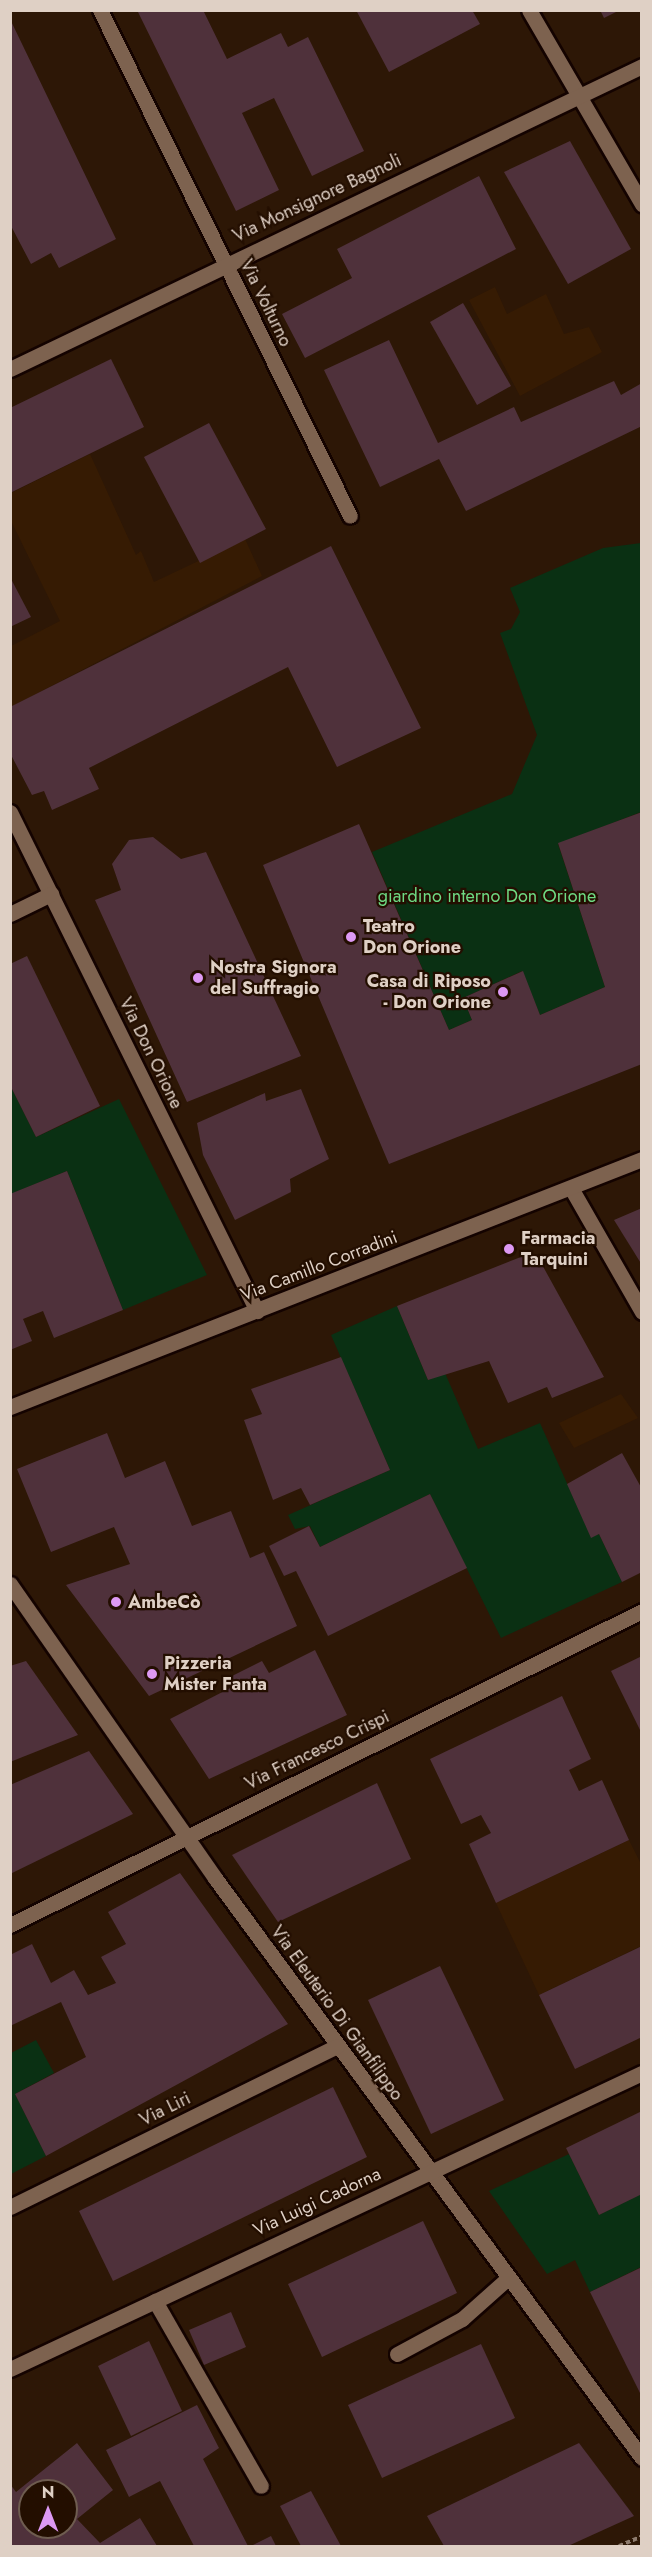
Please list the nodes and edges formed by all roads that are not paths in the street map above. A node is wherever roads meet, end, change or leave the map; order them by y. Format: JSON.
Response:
{"nodes":[{"id":1,"x":100,"y":10,"type":"edge"},
{"id":2,"x":529,"y":10,"type":"edge"},
{"id":3,"x":642,"y":66,"type":"edge"},
{"id":4,"x":578,"y":97,"type":"junction"},
{"id":5,"x":642,"y":204,"type":"edge"},
{"id":6,"x":225,"y":263,"type":"junction"},
{"id":7,"x":10,"y":369,"type":"edge"},
{"id":8,"x":350,"y":516,"type":"dead end"},
{"id":9,"x":10,"y":812,"type":"edge"},
{"id":10,"x":51,"y":894,"type":"junction"},
{"id":11,"x":10,"y":914,"type":"edge"},
{"id":12,"x":642,"y":1159,"type":"edge"},
{"id":13,"x":571,"y":1188,"type":"junction"},
{"id":14,"x":257,"y":1311,"type":"junction"},
{"id":15,"x":642,"y":1312,"type":"edge"},
{"id":16,"x":10,"y":1407,"type":"edge"},
{"id":17,"x":10,"y":1584,"type":"edge"},
{"id":18,"x":642,"y":1611,"type":"edge"},
{"id":19,"x":188,"y":1836,"type":"junction"},
{"id":20,"x":10,"y":1925,"type":"edge"},
{"id":21,"x":337,"y":2046,"type":"junction"},
{"id":22,"x":642,"y":2073,"type":"edge"},
{"id":23,"x":429,"y":2171,"type":"junction"},
{"id":24,"x":10,"y":2207,"type":"edge"},
{"id":25,"x":508,"y":2278,"type":"junction"},
{"id":26,"x":155,"y":2301,"type":"junction"},
{"id":27,"x":397,"y":2354,"type":"dead end"},
{"id":28,"x":10,"y":2369,"type":"edge"},
{"id":29,"x":642,"y":2458,"type":"edge"},
{"id":30,"x":261,"y":2486,"type":"dead end"}],
"edges":[{"from":1,"to":6,"type":"street","name":"Via Volturno"},
{"from":2,"to":4,"type":"street"},
{"from":3,"to":4,"type":"street","name":"Via Monsignore Bagnoli"},
{"from":4,"to":5,"type":"street"},
{"from":4,"to":6,"type":"street","name":"Via Monsignore Bagnoli"},
{"from":6,"to":7,"type":"street","name":"Via Monsignore Bagnoli"},
{"from":6,"to":8,"type":"street","name":"Via Volturno"},
{"from":9,"to":10,"type":"street","name":"Via Don Orione"},
{"from":10,"to":11,"type":"street"},
{"from":10,"to":14,"type":"street","name":"Via Don Orione"},
{"from":12,"to":13,"type":"street","name":"Via Camillo Corradini"},
{"from":13,"to":14,"type":"street","name":"Via Camillo Corradini"},
{"from":13,"to":15,"type":"street"},
{"from":14,"to":16,"type":"street","name":"Via Camillo Corradini"},
{"from":17,"to":19,"type":"street","name":"Via Eleuterio Di Gianfilippo"},
{"from":18,"to":19,"type":"street","name":"Via Francesco Crispi"},
{"from":19,"to":20,"type":"street","name":"Via Francesco Crispi"},
{"from":19,"to":21,"type":"street","name":"Via Eleuterio Di Gianfilippo"},
{"from":21,"to":23,"type":"street","name":"Via Eleuterio Di Gianfilippo"},
{"from":21,"to":24,"type":"street","name":"Via Liri"},
{"from":22,"to":23,"type":"street","name":"Via Luigi Cadorna"},
{"from":23,"to":25,"type":"street","name":"Via Eleuterio Di Gianfilippo"},
{"from":23,"to":26,"type":"street","name":"Via Luigi Cadorna"},
{"from":25,"to":27,"type":"street"},
{"from":25,"to":29,"type":"street","name":"Via Eleuterio Di Gianfilippo"},
{"from":26,"to":28,"type":"street","name":"Via Luigi Cadorna"},
{"from":26,"to":30,"type":"street"}]}
